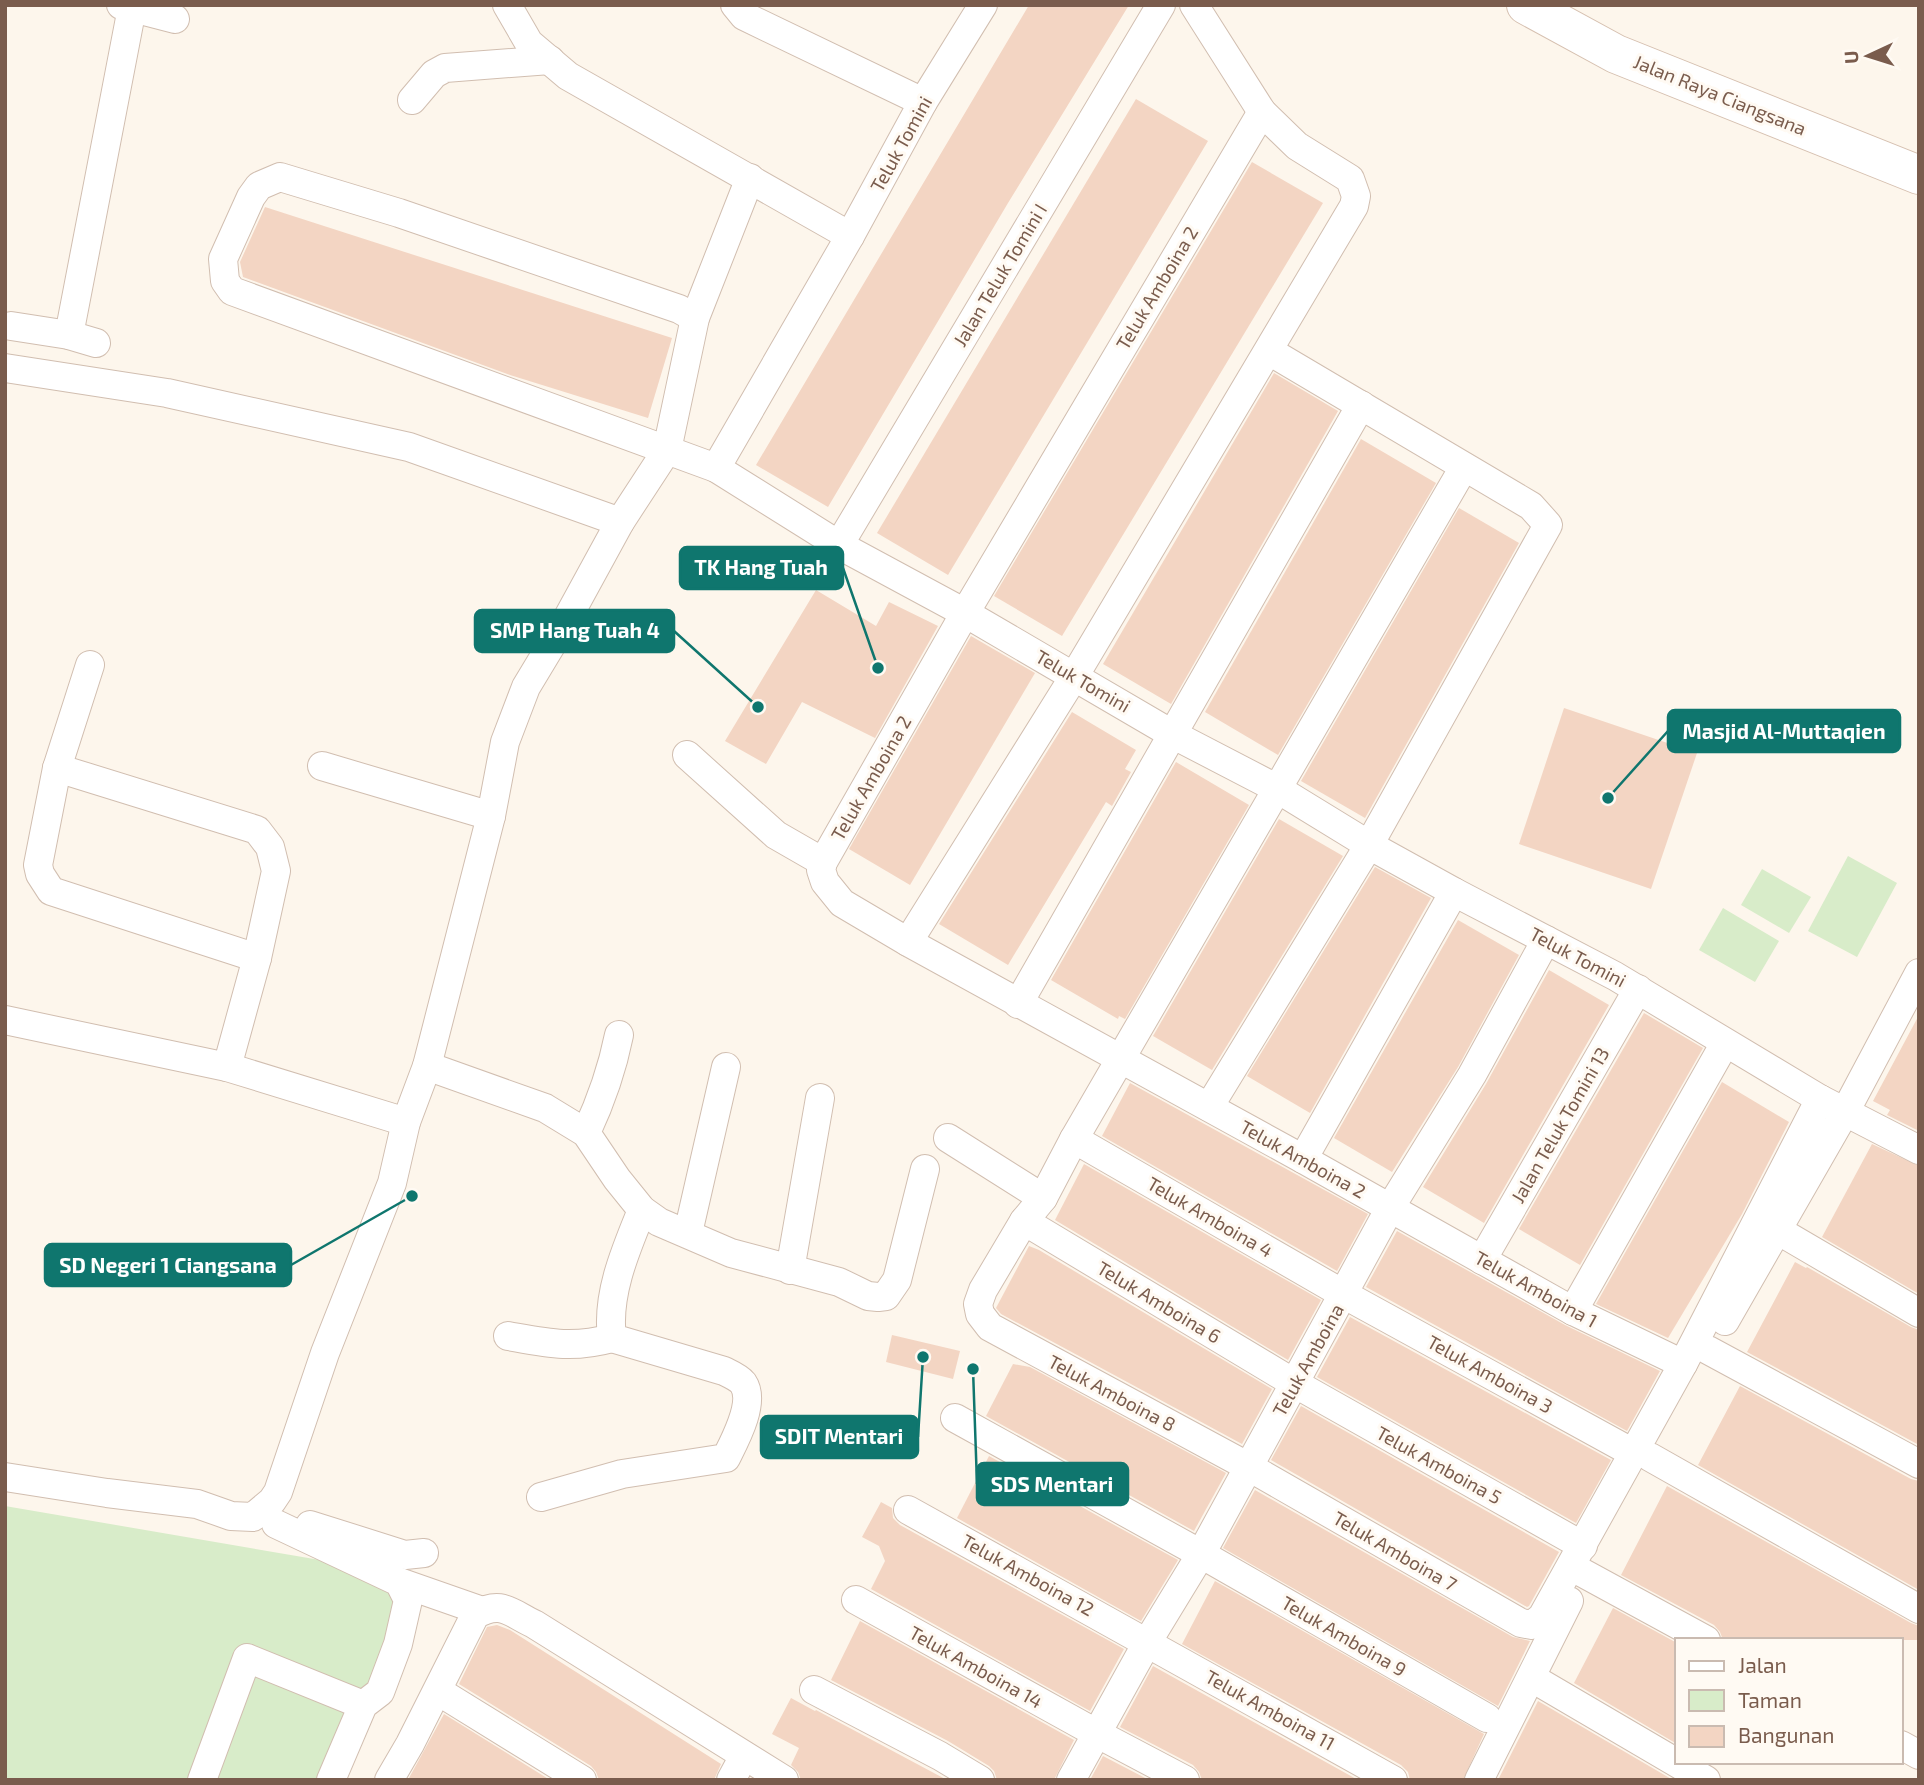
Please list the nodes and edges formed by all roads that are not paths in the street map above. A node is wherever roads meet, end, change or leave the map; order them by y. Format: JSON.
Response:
{"nodes":[{"id":1,"x":506,"y":5,"type":"edge"},
{"id":2,"x":735,"y":5,"type":"edge"},
{"id":3,"x":983,"y":5,"type":"edge"},
{"id":4,"x":1161,"y":5,"type":"edge"},
{"id":5,"x":1194,"y":5,"type":"edge"},
{"id":6,"x":126,"y":7,"type":"edge"},
{"id":7,"x":1545,"y":10,"type":"edge"},
{"id":8,"x":175,"y":19,"type":"dead end"},
{"id":9,"x":550,"y":60,"type":"junction"},
{"id":10,"x":412,"y":100,"type":"dead end"},
{"id":11,"x":923,"y":102,"type":"junction"},
{"id":12,"x":1262,"y":112,"type":"junction"},
{"id":13,"x":1919,"y":175,"type":"edge"},
{"id":14,"x":750,"y":178,"type":"junction"},
{"id":15,"x":850,"y":236,"type":"junction"},
{"id":16,"x":695,"y":318,"type":"junction"},
{"id":17,"x":11,"y":326,"type":"dead end"},
{"id":18,"x":69,"y":335,"type":"junction"},
{"id":19,"x":96,"y":343,"type":"dead end"},
{"id":20,"x":1269,"y":351,"type":"junction"},
{"id":21,"x":5,"y":368,"type":"edge"},
{"id":22,"x":1361,"y":405,"type":"junction"},
{"id":23,"x":667,"y":450,"type":"junction"},
{"id":24,"x":1464,"y":467,"type":"junction"},
{"id":25,"x":716,"y":468,"type":"junction"},
{"id":26,"x":620,"y":522,"type":"junction"},
{"id":27,"x":839,"y":545,"type":"junction"},
{"id":28,"x":965,"y":613,"type":"junction"},
{"id":29,"x":90,"y":665,"type":"dead end"},
{"id":30,"x":1074,"y":675,"type":"junction"},
{"id":31,"x":1172,"y":734,"type":"junction"},
{"id":32,"x":687,"y":755,"type":"dead end"},
{"id":33,"x":322,"y":766,"type":"dead end"},
{"id":34,"x":57,"y":768,"type":"junction"},
{"id":35,"x":1276,"y":788,"type":"junction"},
{"id":36,"x":491,"y":816,"type":"junction"},
{"id":37,"x":1369,"y":845,"type":"junction"},
{"id":38,"x":822,"y":862,"type":"junction"},
{"id":39,"x":1454,"y":892,"type":"junction"},
{"id":40,"x":1546,"y":940,"type":"junction"},
{"id":41,"x":908,"y":942,"type":"junction"},
{"id":42,"x":257,"y":958,"type":"junction"},
{"id":43,"x":1917,"y":983,"type":"edge"},
{"id":44,"x":1638,"y":989,"type":"junction"},
{"id":45,"x":1018,"y":1003,"type":"junction"},
{"id":46,"x":5,"y":1020,"type":"edge"},
{"id":47,"x":619,"y":1035,"type":"dead end"},
{"id":48,"x":1725,"y":1043,"type":"junction"},
{"id":49,"x":1122,"y":1059,"type":"junction"},
{"id":50,"x":427,"y":1066,"type":"junction"},
{"id":51,"x":227,"y":1067,"type":"junction"},
{"id":52,"x":726,"y":1068,"type":"dead end"},
{"id":53,"x":820,"y":1098,"type":"dead end"},
{"id":54,"x":1820,"y":1099,"type":"junction"},
{"id":55,"x":1209,"y":1107,"type":"junction"},
{"id":56,"x":1845,"y":1112,"type":"junction"},
{"id":57,"x":406,"y":1122,"type":"junction"},
{"id":58,"x":586,"y":1133,"type":"junction"},
{"id":59,"x":948,"y":1138,"type":"dead end"},
{"id":60,"x":1074,"y":1139,"type":"junction"},
{"id":61,"x":1919,"y":1150,"type":"edge"},
{"id":62,"x":1303,"y":1158,"type":"junction"},
{"id":63,"x":925,"y":1169,"type":"dead end"},
{"id":64,"x":1043,"y":1198,"type":"junction"},
{"id":65,"x":1390,"y":1208,"type":"junction"},
{"id":66,"x":642,"y":1210,"type":"junction"},
{"id":67,"x":1024,"y":1221,"type":"junction"},
{"id":68,"x":1779,"y":1231,"type":"junction"},
{"id":69,"x":688,"y":1233,"type":"junction"},
{"id":70,"x":1482,"y":1260,"type":"junction"},
{"id":71,"x":790,"y":1270,"type":"junction"},
{"id":72,"x":1345,"y":1295,"type":"junction"},
{"id":73,"x":1573,"y":1311,"type":"junction"},
{"id":74,"x":1919,"y":1313,"type":"edge"},
{"id":75,"x":508,"y":1336,"type":"dead end"},
{"id":76,"x":612,"y":1338,"type":"junction"},
{"id":77,"x":1708,"y":1350,"type":"junction"},
{"id":78,"x":1684,"y":1364,"type":"junction"},
{"id":79,"x":1294,"y":1383,"type":"junction"},
{"id":80,"x":955,"y":1418,"type":"dead end"},
{"id":81,"x":1643,"y":1455,"type":"junction"},
{"id":82,"x":1919,"y":1464,"type":"edge"},
{"id":83,"x":1249,"y":1467,"type":"junction"},
{"id":84,"x":5,"y":1477,"type":"edge"},
{"id":85,"x":541,"y":1497,"type":"dead end"},
{"id":86,"x":908,"y":1510,"type":"dead end"},
{"id":87,"x":265,"y":1521,"type":"junction"},
{"id":88,"x":424,"y":1553,"type":"dead end"},
{"id":89,"x":1202,"y":1554,"type":"junction"},
{"id":90,"x":1583,"y":1559,"type":"junction"},
{"id":91,"x":399,"y":1583,"type":"junction"},
{"id":92,"x":856,"y":1600,"type":"dead end"},
{"id":93,"x":1919,"y":1609,"type":"edge"},
{"id":94,"x":482,"y":1611,"type":"junction"},
{"id":95,"x":1703,"y":1638,"type":"edge"},
{"id":96,"x":1147,"y":1641,"type":"junction"},
{"id":97,"x":1532,"y":1678,"type":"junction"},
{"id":98,"x":814,"y":1690,"type":"dead end"},
{"id":99,"x":438,"y":1691,"type":"junction"},
{"id":100,"x":363,"y":1706,"type":"junction"},
{"id":101,"x":1487,"y":1718,"type":"dead end"},
{"id":102,"x":1096,"y":1733,"type":"junction"},
{"id":103,"x":1903,"y":1746,"type":"edge"},
{"id":104,"x":1919,"y":1755,"type":"edge"},
{"id":105,"x":1675,"y":1762,"type":"edge"},
{"id":106,"x":1679,"y":1764,"type":"edge"},
{"id":107,"x":737,"y":1768,"type":"edge"},
{"id":108,"x":202,"y":1780,"type":"edge"},
{"id":109,"x":331,"y":1780,"type":"edge"},
{"id":110,"x":389,"y":1780,"type":"edge"},
{"id":111,"x":582,"y":1780,"type":"edge"},
{"id":112,"x":784,"y":1780,"type":"edge"},
{"id":113,"x":980,"y":1780,"type":"edge"},
{"id":114,"x":1071,"y":1780,"type":"edge"},
{"id":115,"x":1185,"y":1780,"type":"edge"},
{"id":116,"x":1393,"y":1780,"type":"edge"},
{"id":117,"x":1479,"y":1780,"type":"edge"},
{"id":118,"x":1706,"y":1780,"type":"edge"}],
"edges":[{"from":1,"to":9,"type":"street"},
{"from":2,"to":11,"type":"street"},
{"from":3,"to":11,"type":"street","name":"Teluk Tomini"},
{"from":4,"to":27,"type":"street","name":"Jalan Teluk Tomini I"},
{"from":5,"to":12,"type":"street"},
{"from":6,"to":8,"type":"street"},
{"from":6,"to":18,"type":"street"},
{"from":7,"to":13,"type":"main road","name":"Jalan Raya Ciangsana"},
{"from":9,"to":10,"type":"street"},
{"from":9,"to":14,"type":"street"},
{"from":11,"to":15,"type":"street","name":"Teluk Tomini"},
{"from":12,"to":20,"type":"street"},
{"from":12,"to":28,"type":"street","name":"Teluk Amboina 2"},
{"from":14,"to":15,"type":"street"},
{"from":14,"to":16,"type":"street"},
{"from":15,"to":25,"type":"street","name":"Teluk Tomini"},
{"from":16,"to":23,"type":"street"},
{"from":16,"to":23,"type":"street"},
{"from":17,"to":18,"type":"street"},
{"from":18,"to":19,"type":"street"},
{"from":20,"to":22,"type":"street"},
{"from":20,"to":30,"type":"street"},
{"from":21,"to":26,"type":"street"},
{"from":22,"to":24,"type":"street"},
{"from":22,"to":31,"type":"street"},
{"from":23,"to":25,"type":"street"},
{"from":23,"to":26,"type":"street"},
{"from":24,"to":35,"type":"street"},
{"from":24,"to":37,"type":"street"},
{"from":25,"to":27,"type":"street","name":"Teluk Tomini"},
{"from":26,"to":36,"type":"street"},
{"from":27,"to":28,"type":"street","name":"Teluk Tomini"},
{"from":28,"to":30,"type":"street","name":"Teluk Tomini"},
{"from":28,"to":38,"type":"street","name":"Teluk Amboina 2"},
{"from":29,"to":34,"type":"street"},
{"from":30,"to":31,"type":"street","name":"Teluk Tomini"},
{"from":30,"to":41,"type":"street"},
{"from":31,"to":35,"type":"street","name":"Teluk Tomini"},
{"from":31,"to":45,"type":"street"},
{"from":32,"to":38,"type":"street"},
{"from":33,"to":36,"type":"street"},
{"from":34,"to":42,"type":"street"},
{"from":34,"to":42,"type":"street"},
{"from":35,"to":37,"type":"street","name":"Teluk Tomini"},
{"from":35,"to":49,"type":"street"},
{"from":36,"to":50,"type":"street"},
{"from":37,"to":39,"type":"street","name":"Teluk Tomini"},
{"from":37,"to":55,"type":"street"},
{"from":38,"to":41,"type":"street","name":"Teluk Amboina 2"},
{"from":39,"to":40,"type":"street","name":"Teluk Tomini"},
{"from":39,"to":62,"type":"street"},
{"from":40,"to":44,"type":"street","name":"Teluk Tomini"},
{"from":40,"to":65,"type":"street","name":"Teluk Amboina"},
{"from":41,"to":45,"type":"street","name":"Teluk Amboina 2"},
{"from":42,"to":51,"type":"street"},
{"from":43,"to":56,"type":"street"},
{"from":44,"to":48,"type":"street","name":"Teluk Tomini"},
{"from":44,"to":70,"type":"street","name":"Jalan Teluk Tomini 13"},
{"from":45,"to":49,"type":"street","name":"Teluk Amboina 2"},
{"from":46,"to":51,"type":"street"},
{"from":47,"to":58,"type":"street"},
{"from":48,"to":54,"type":"street","name":"Teluk Tomini"},
{"from":48,"to":73,"type":"street"},
{"from":49,"to":55,"type":"street","name":"Teluk Amboina 2"},
{"from":49,"to":60,"type":"street"},
{"from":50,"to":57,"type":"street"},
{"from":50,"to":58,"type":"street"},
{"from":51,"to":57,"type":"street"},
{"from":52,"to":69,"type":"street"},
{"from":53,"to":71,"type":"street"},
{"from":54,"to":56,"type":"street","name":"Teluk Tomini"},
{"from":54,"to":78,"type":"street"},
{"from":55,"to":62,"type":"street","name":"Teluk Amboina 2"},
{"from":56,"to":61,"type":"street","name":"Teluk Tomini"},
{"from":56,"to":68,"type":"street"},
{"from":57,"to":87,"type":"street"},
{"from":58,"to":66,"type":"street"},
{"from":59,"to":64,"type":"street"},
{"from":60,"to":64,"type":"street"},
{"from":60,"to":72,"type":"street","name":"Teluk Amboina 4"},
{"from":62,"to":65,"type":"street","name":"Teluk Amboina 2"},
{"from":63,"to":71,"type":"street"},
{"from":64,"to":67,"type":"street"},
{"from":65,"to":70,"type":"street","name":"Teluk Amboina 1"},
{"from":65,"to":72,"type":"street","name":"Teluk Amboina"},
{"from":66,"to":69,"type":"street"},
{"from":66,"to":76,"type":"street"},
{"from":67,"to":79,"type":"street","name":"Teluk Amboina 6"},
{"from":67,"to":83,"type":"street","name":"Teluk Amboina 8"},
{"from":68,"to":74,"type":"street"},
{"from":68,"to":77,"type":"street"},
{"from":69,"to":71,"type":"street"},
{"from":70,"to":73,"type":"street","name":"Teluk Amboina 1"},
{"from":72,"to":79,"type":"street","name":"Teluk Amboina"},
{"from":72,"to":81,"type":"street","name":"Teluk Amboina 3"},
{"from":73,"to":78,"type":"street","name":"Teluk Amboina 1"},
{"from":75,"to":76,"type":"street"},
{"from":76,"to":85,"type":"street"},
{"from":77,"to":81,"type":"street"},
{"from":77,"to":82,"type":"street"},
{"from":78,"to":81,"type":"street"},
{"from":79,"to":83,"type":"street","name":"Teluk Amboina"},
{"from":79,"to":90,"type":"street","name":"Teluk Amboina 5"},
{"from":80,"to":89,"type":"street","name":"Teluk Amboina 9"},
{"from":81,"to":90,"type":"street"},
{"from":81,"to":93,"type":"street","name":"Teluk Amboina 3"},
{"from":83,"to":89,"type":"street","name":"Teluk Amboina"},
{"from":83,"to":90,"type":"street","name":"Teluk Amboina 7"},
{"from":84,"to":87,"type":"street"},
{"from":86,"to":96,"type":"street","name":"Teluk Amboina 12"},
{"from":87,"to":88,"type":"street"},
{"from":87,"to":91,"type":"street"},
{"from":89,"to":96,"type":"street","name":"Teluk Amboina"},
{"from":89,"to":101,"type":"street","name":"Teluk Amboina 9"},
{"from":90,"to":95,"type":"street","name":"Teluk Amboina 5"},
{"from":90,"to":97,"type":"street"},
{"from":91,"to":94,"type":"street"},
{"from":91,"to":100,"type":"street"},
{"from":92,"to":102,"type":"street","name":"Teluk Amboina 14"},
{"from":94,"to":99,"type":"street"},
{"from":94,"to":107,"type":"street"},
{"from":96,"to":102,"type":"street","name":"Teluk Amboina"},
{"from":96,"to":116,"type":"street","name":"Teluk Amboina 11"},
{"from":97,"to":105,"type":"street"},
{"from":97,"to":117,"type":"street"},
{"from":98,"to":113,"type":"street"},
{"from":99,"to":110,"type":"street"},
{"from":99,"to":111,"type":"street"},
{"from":100,"to":108,"type":"street"},
{"from":100,"to":109,"type":"street"},
{"from":102,"to":114,"type":"street","name":"Teluk Amboina"},
{"from":102,"to":115,"type":"street","name":"Teluk Amboina 14"},
{"from":103,"to":104,"type":"street"},
{"from":106,"to":118,"type":"street"},
{"from":107,"to":112,"type":"street"}]}
